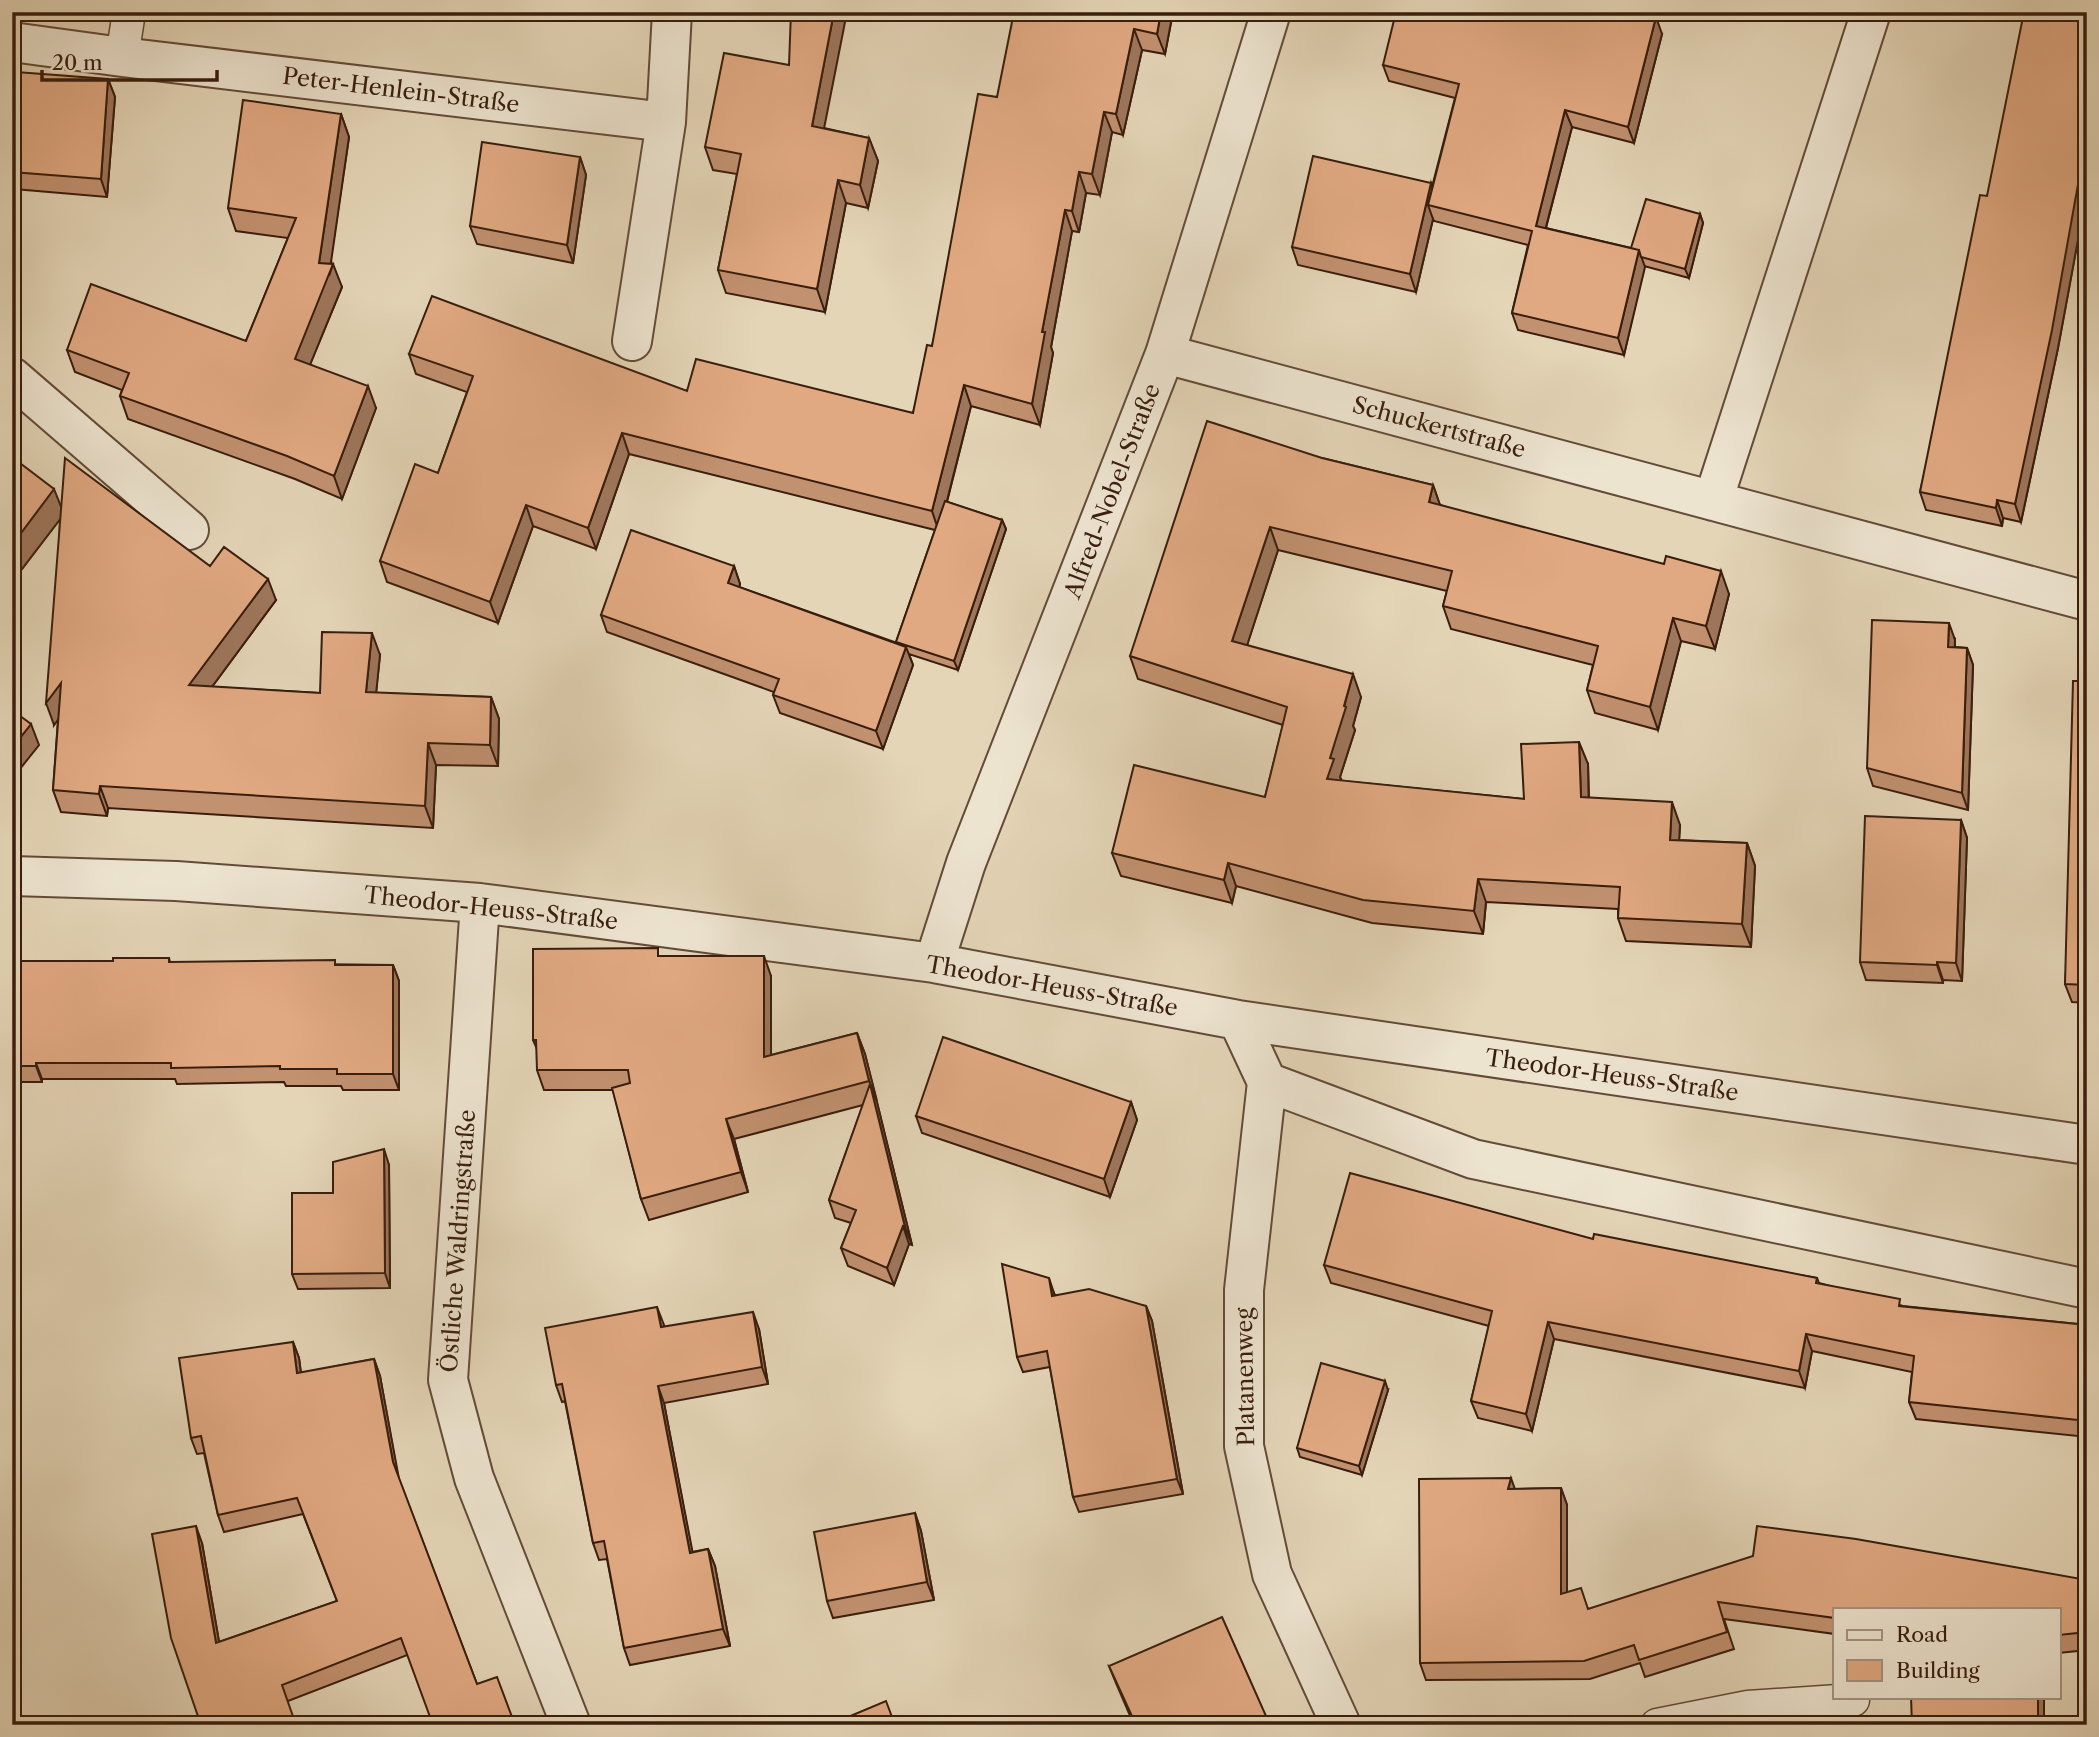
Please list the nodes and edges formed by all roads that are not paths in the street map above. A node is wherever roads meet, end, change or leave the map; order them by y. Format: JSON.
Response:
{"nodes":[{"id":1,"x":129,"y":12,"type":"edge"},
{"id":2,"x":672,"y":12,"type":"edge"},
{"id":3,"x":1271,"y":12,"type":"edge"},
{"id":4,"x":1871,"y":12,"type":"edge"},
{"id":5,"x":12,"y":42,"type":"edge"},
{"id":6,"x":122,"y":57,"type":"junction"},
{"id":7,"x":666,"y":122,"type":"junction"},
{"id":8,"x":632,"y":341,"type":"dead end"},
{"id":9,"x":1165,"y":354,"type":"junction"},
{"id":10,"x":12,"y":377,"type":"edge"},
{"id":11,"x":1713,"y":500,"type":"junction"},
{"id":12,"x":190,"y":530,"type":"dead end"},
{"id":13,"x":2087,"y":601,"type":"edge"},
{"id":14,"x":12,"y":876,"type":"edge"},
{"id":15,"x":480,"y":903,"type":"junction"},
{"id":16,"x":934,"y":963,"type":"junction"},
{"id":17,"x":1238,"y":1020,"type":"junction"},
{"id":18,"x":1267,"y":1082,"type":"junction"},
{"id":19,"x":2087,"y":1145,"type":"edge"},
{"id":20,"x":2087,"y":1289,"type":"edge"},
{"id":21,"x":1853,"y":1700,"type":"dead end"},
{"id":22,"x":571,"y":1725,"type":"edge"},
{"id":23,"x":1340,"y":1725,"type":"edge"},
{"id":24,"x":1657,"y":1725,"type":"edge"}],
"edges":[{"from":1,"to":6,"type":"lane"},
{"from":2,"to":7,"type":"street"},
{"from":3,"to":9,"type":"street","name":"Alfred-Nobel-Straße"},
{"from":4,"to":11,"type":"street"},
{"from":5,"to":6,"type":"street","name":"Peter-Henlein-Straße"},
{"from":6,"to":7,"type":"street","name":"Peter-Henlein-Straße"},
{"from":7,"to":8,"type":"street"},
{"from":9,"to":11,"type":"street","name":"Schuckertstraße"},
{"from":9,"to":16,"type":"street","name":"Alfred-Nobel-Straße"},
{"from":10,"to":12,"type":"street"},
{"from":11,"to":13,"type":"street","name":"Schuckertstraße"},
{"from":14,"to":15,"type":"street","name":"Theodor-Heuss-Straße"},
{"from":15,"to":16,"type":"street","name":"Theodor-Heuss-Straße"},
{"from":15,"to":22,"type":"street","name":"Östliche Waldringstraße"},
{"from":16,"to":17,"type":"street","name":"Theodor-Heuss-Straße"},
{"from":17,"to":18,"type":"street"},
{"from":17,"to":19,"type":"street","name":"Theodor-Heuss-Straße"},
{"from":18,"to":20,"type":"street"},
{"from":18,"to":23,"type":"street","name":"Platanenweg"},
{"from":21,"to":24,"type":"lane"}]}
